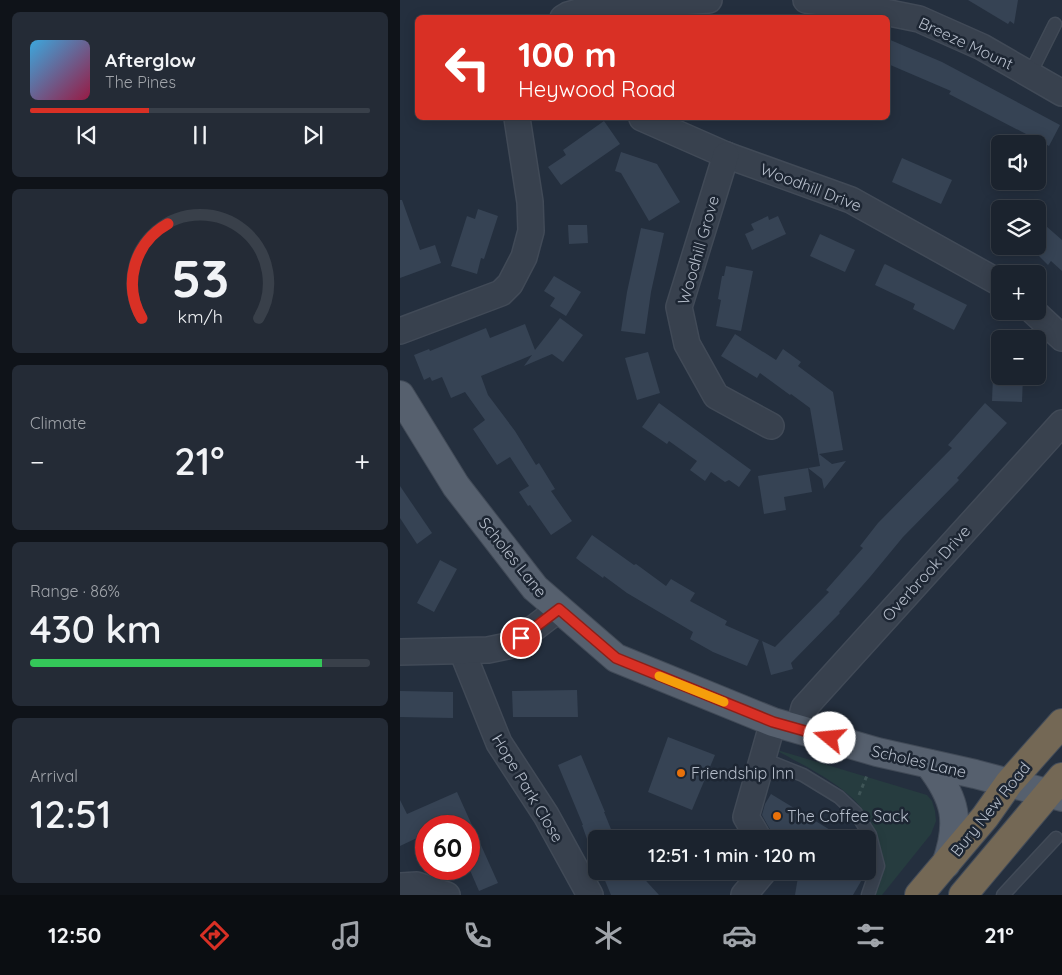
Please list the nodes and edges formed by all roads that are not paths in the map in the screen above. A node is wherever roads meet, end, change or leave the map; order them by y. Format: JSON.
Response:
{"nodes":[{"id":1,"x":709,"y":0,"type":"edge"},
{"id":2,"x":806,"y":0,"type":"edge"},
{"id":3,"x":568,"y":15,"type":"edge"},
{"id":4,"x":1055,"y":24,"type":"dead end"},
{"id":5,"x":1030,"y":74,"type":"junction"},
{"id":6,"x":1062,"y":92,"type":"edge"},
{"id":7,"x":517,"y":120,"type":"edge"},
{"id":8,"x":647,"y":120,"type":"edge"},
{"id":9,"x":726,"y":155,"type":"junction"},
{"id":10,"x":991,"y":278,"type":"edge"},
{"id":11,"x":1043,"y":320,"type":"edge"},
{"id":12,"x":400,"y":331,"type":"edge"},
{"id":13,"x":1062,"y":338,"type":"edge"},
{"id":14,"x":400,"y":395,"type":"edge"},
{"id":15,"x":1062,"y":423,"type":"edge"},
{"id":16,"x":771,"y":426,"type":"dead end"},
{"id":17,"x":559,"y":609,"type":"junction"},
{"id":18,"x":462,"y":651,"type":"junction"},
{"id":19,"x":400,"y":652,"type":"edge"},
{"id":20,"x":1062,"y":723,"type":"edge"},
{"id":21,"x":786,"y":725,"type":"junction"},
{"id":22,"x":763,"y":759,"type":"junction"},
{"id":23,"x":929,"y":764,"type":"junction"},
{"id":24,"x":1009,"y":783,"type":"junction"},
{"id":25,"x":1057,"y":789,"type":"edge"},
{"id":26,"x":754,"y":830,"type":"edge"},
{"id":27,"x":1056,"y":838,"type":"dead end"},
{"id":28,"x":946,"y":864,"type":"junction"},
{"id":29,"x":756,"y":880,"type":"edge"},
{"id":30,"x":437,"y":885,"type":"edge"},
{"id":31,"x":400,"y":886,"type":"edge"},
{"id":32,"x":590,"y":895,"type":"edge"},
{"id":33,"x":744,"y":895,"type":"edge"},
{"id":34,"x":868,"y":895,"type":"edge"},
{"id":35,"x":919,"y":895,"type":"edge"},
{"id":36,"x":963,"y":895,"type":"edge"},
{"id":37,"x":1003,"y":895,"type":"edge"}],
"edges":[{"from":1,"to":3,"type":"street"},
{"from":2,"to":5,"type":"street","name":"Breeze Mount"},
{"from":4,"to":5,"type":"lane"},
{"from":5,"to":6,"type":"street","name":"Breeze Mount"},
{"from":7,"to":12,"type":"street"},
{"from":8,"to":9,"type":"street","name":"Woodhill Drive"},
{"from":9,"to":10,"type":"street","name":"Woodhill Drive"},
{"from":9,"to":16,"type":"street","name":"Woodhill Grove"},
{"from":11,"to":13,"type":"street"},
{"from":14,"to":17,"type":"main road","name":"Scholes Lane"},
{"from":15,"to":21,"type":"street","name":"Overbrook Drive"},
{"from":17,"to":18,"type":"street"},
{"from":17,"to":21,"type":"main road","name":"Scholes Lane"},
{"from":18,"to":19,"type":"street"},
{"from":18,"to":32,"type":"street","name":"Hope Park Close"},
{"from":20,"to":24,"type":"highway","name":"Bury New Road"},
{"from":21,"to":22,"type":"street","name":"Overbrook Drive"},
{"from":21,"to":23,"type":"main road","name":"Scholes Lane"},
{"from":22,"to":26,"type":"street","name":"Overbrook Drive"},
{"from":22,"to":34,"type":"lane"},
{"from":23,"to":24,"type":"main road","name":"Scholes Lane"},
{"from":23,"to":28,"type":"main road"},
{"from":24,"to":25,"type":"main road","name":"Scholes Lane"},
{"from":24,"to":28,"type":"highway","name":"Bury New Road"},
{"from":25,"to":36,"type":"highway","name":"Bury New Road"},
{"from":27,"to":37,"type":"lane"},
{"from":28,"to":35,"type":"highway","name":"Bury New Road"},
{"from":29,"to":33,"type":"street"},
{"from":30,"to":31,"type":"street"}]}
